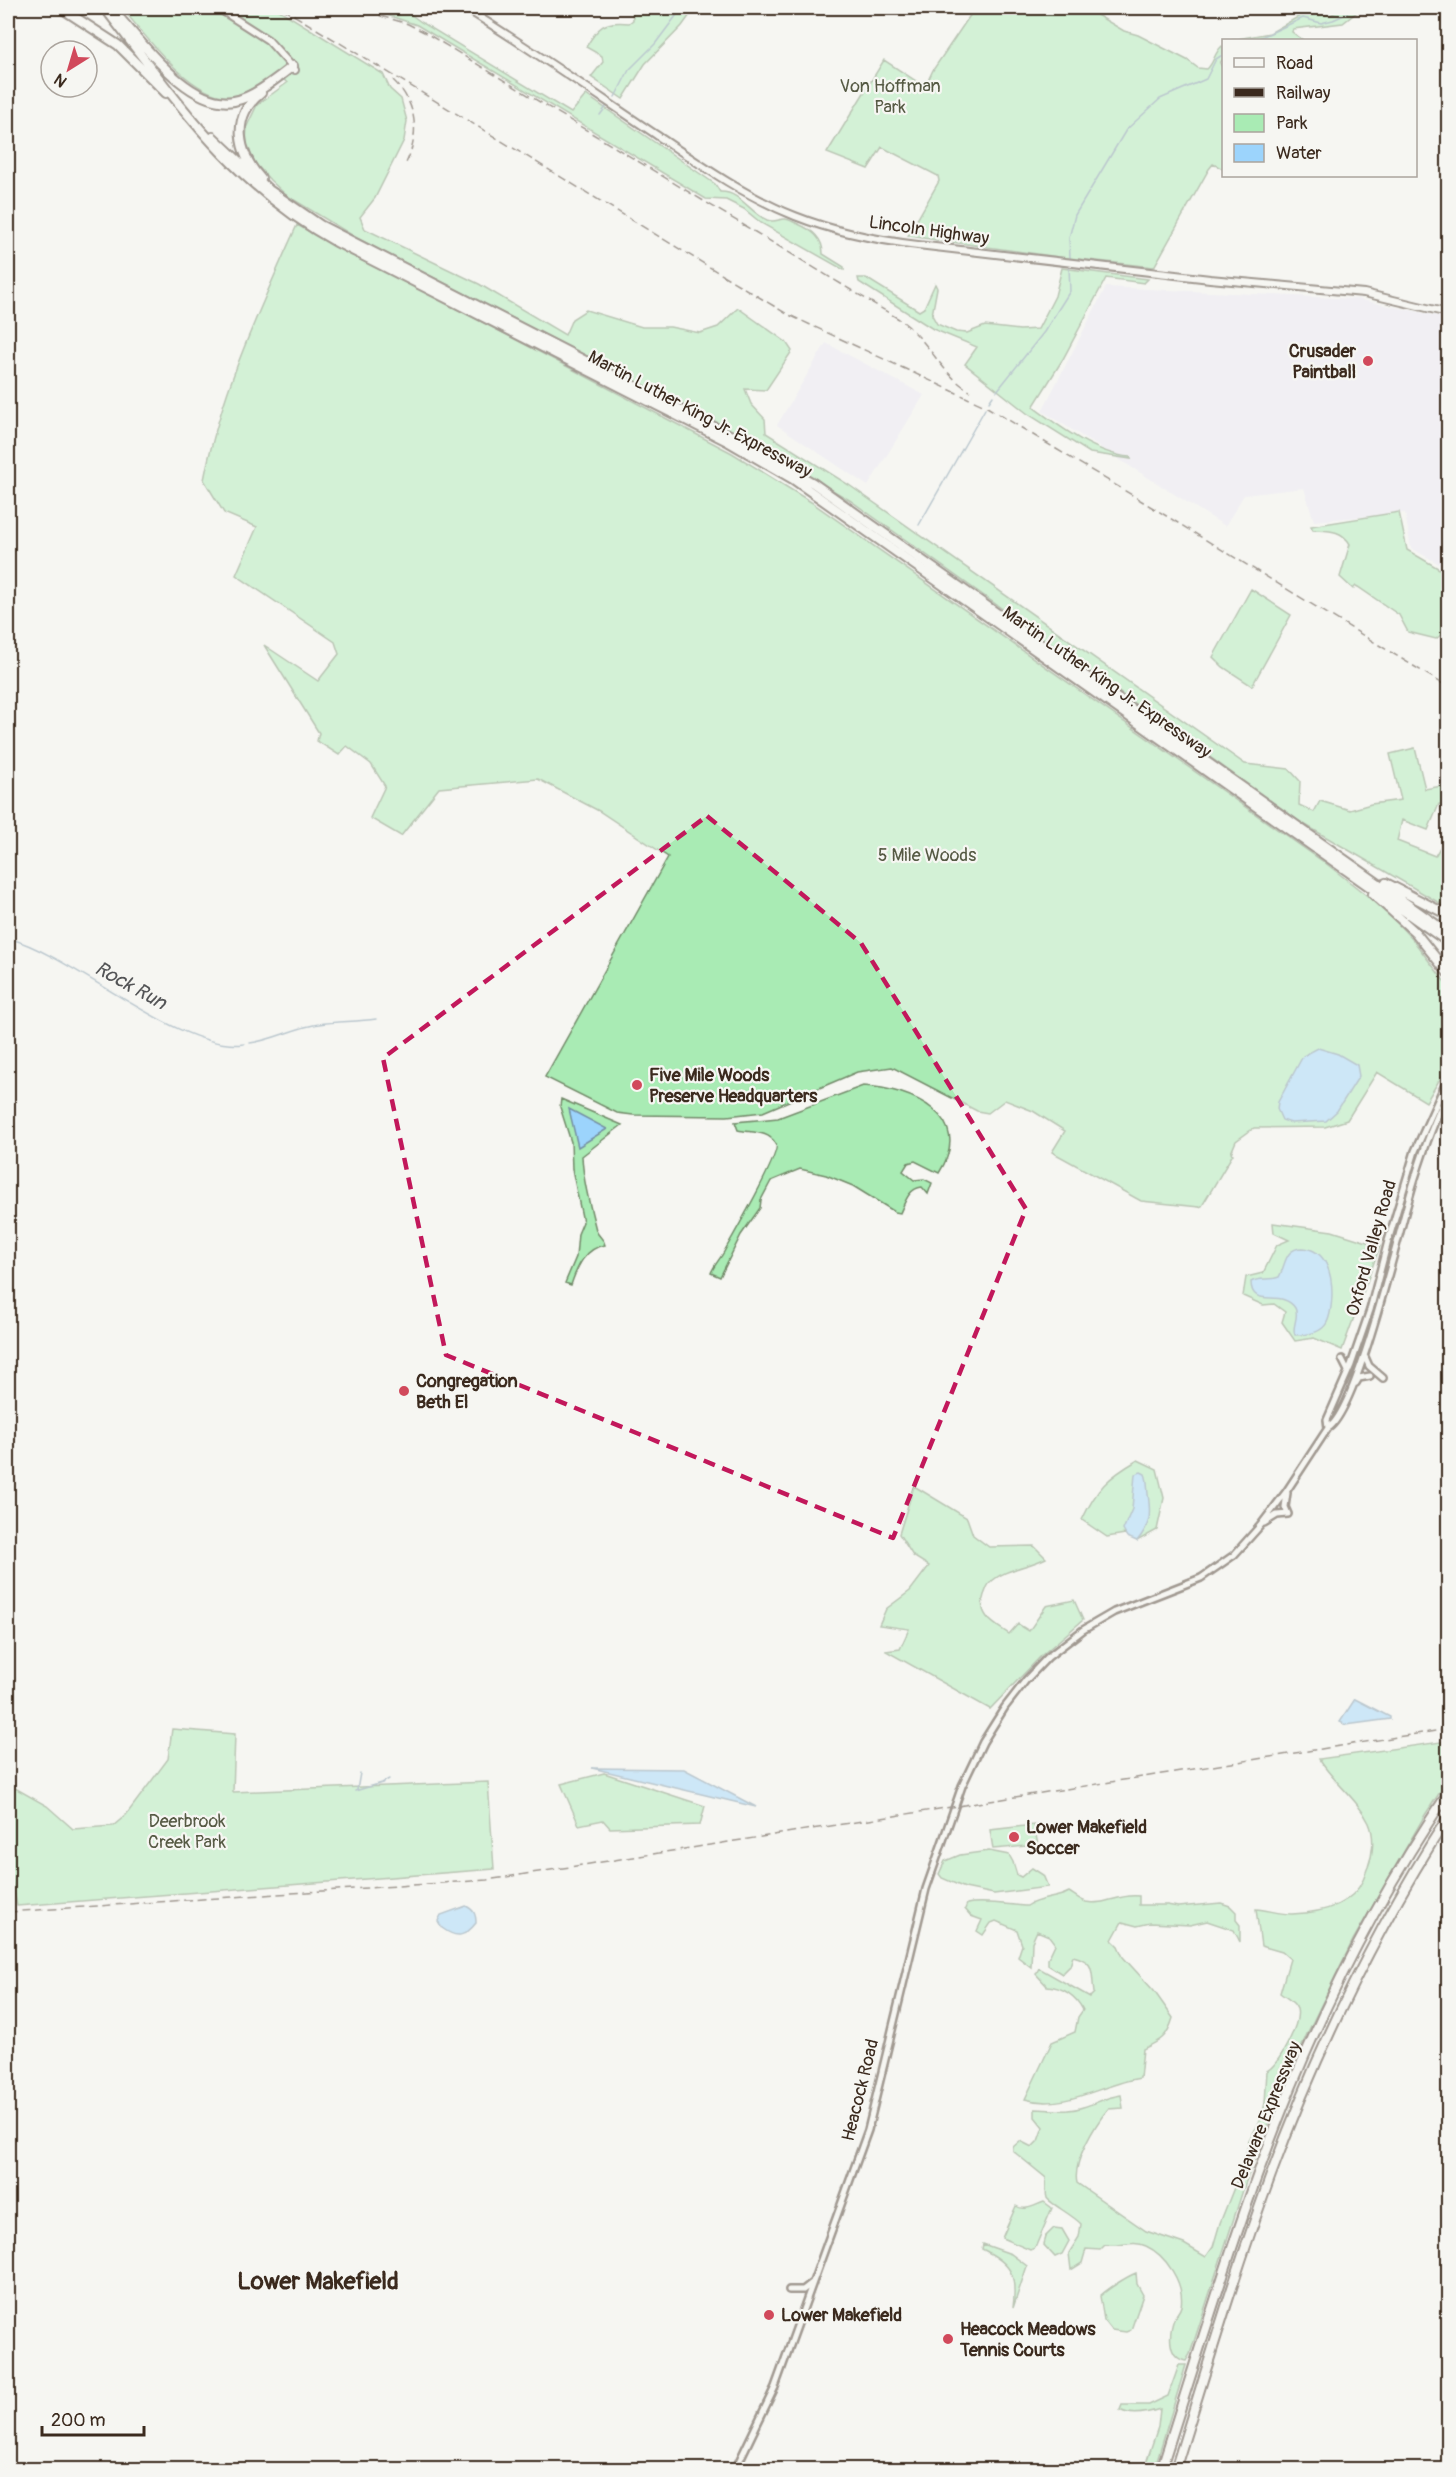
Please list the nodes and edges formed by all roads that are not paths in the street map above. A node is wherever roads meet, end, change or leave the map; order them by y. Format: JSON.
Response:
{"nodes":[{"id":1,"x":61,"y":8,"type":"edge"},
{"id":2,"x":105,"y":8,"type":"edge"},
{"id":3,"x":218,"y":8,"type":"edge"},
{"id":4,"x":465,"y":8,"type":"edge"},
{"id":5,"x":114,"y":11,"type":"edge"},
{"id":6,"x":294,"y":68,"type":"junction"},
{"id":7,"x":202,"y":132,"type":"junction"},
{"id":8,"x":288,"y":205,"type":"junction"},
{"id":9,"x":1449,"y":313,"type":"edge"},
{"id":10,"x":1330,"y":850,"type":"junction"},
{"id":11,"x":1343,"y":867,"type":"junction"},
{"id":12,"x":1449,"y":915,"type":"edge"},
{"id":13,"x":1449,"y":933,"type":"edge"},
{"id":14,"x":1449,"y":942,"type":"edge"},
{"id":15,"x":1449,"y":973,"type":"edge"},
{"id":16,"x":1449,"y":1078,"type":"edge"},
{"id":17,"x":1449,"y":1093,"type":"edge"},
{"id":18,"x":1365,"y":1353,"type":"junction"},
{"id":19,"x":1342,"y":1359,"type":"dead end"},
{"id":20,"x":1348,"y":1371,"type":"junction"},
{"id":21,"x":1370,"y":1376,"type":"dead end"},
{"id":22,"x":1383,"y":1377,"type":"dead end"},
{"id":23,"x":1351,"y":1389,"type":"junction"},
{"id":24,"x":1328,"y":1428,"type":"junction"},
{"id":25,"x":1287,"y":1490,"type":"junction"},
{"id":26,"x":1260,"y":1526,"type":"junction"},
{"id":27,"x":1000,"y":1714,"type":"joint"},
{"id":28,"x":1449,"y":1793,"type":"edge"},
{"id":29,"x":1449,"y":1817,"type":"edge"},
{"id":30,"x":813,"y":2282,"type":"junction"},
{"id":31,"x":789,"y":2290,"type":"dead end"},
{"id":32,"x":735,"y":2469,"type":"edge"},
{"id":33,"x":1161,"y":2469,"type":"edge"},
{"id":34,"x":1175,"y":2469,"type":"edge"}],
"edges":[{"from":1,"to":7,"type":"highway"},
{"from":2,"to":7,"type":"highway","name":"Martin Luther King Jr. Expressway"},
{"from":3,"to":6,"type":"main road"},
{"from":4,"to":9,"type":"main road","name":"Lincoln Highway"},
{"from":5,"to":6,"type":"highway"},
{"from":5,"to":8,"type":"highway","name":"Martin Luther King Jr. Expressway"},
{"from":6,"to":8,"type":"highway"},
{"from":7,"to":11,"type":"highway","name":"Martin Luther King Jr. Expressway"},
{"from":8,"to":10,"type":"highway","name":"Martin Luther King Jr. Expressway"},
{"from":10,"to":12,"type":"highway"},
{"from":10,"to":13,"type":"highway","name":"Martin Luther King Jr. Expressway"},
{"from":11,"to":14,"type":"highway","name":"Martin Luther King Jr. Expressway"},
{"from":11,"to":15,"type":"highway"},
{"from":16,"to":20,"type":"main road","name":"Oxford Valley Road"},
{"from":17,"to":18,"type":"main road","name":"Oxford Valley Road"},
{"from":18,"to":22,"type":"main road"},
{"from":18,"to":23,"type":"main road","name":"Oxford Valley Road"},
{"from":19,"to":20,"type":"main road"},
{"from":20,"to":24,"type":"main road","name":"Oxford Valley Road"},
{"from":21,"to":23,"type":"main road"},
{"from":23,"to":24,"type":"main road","name":"Oxford Valley Road"},
{"from":24,"to":25,"type":"main road","name":"Oxford Valley Road"},
{"from":25,"to":26,"type":"main road","name":"Oxford Valley Road"},
{"from":25,"to":26,"type":"main road"},
{"from":26,"to":27,"type":"main road","name":"Oxford Valley Road"},
{"from":27,"to":30,"type":"main road","name":"Heacock Road"},
{"from":28,"to":33,"type":"highway","name":"Delaware Expressway"},
{"from":29,"to":34,"type":"highway","name":"Delaware Expressway"},
{"from":30,"to":31,"type":"main road"},
{"from":30,"to":32,"type":"main road","name":"Heacock Road"}]}
